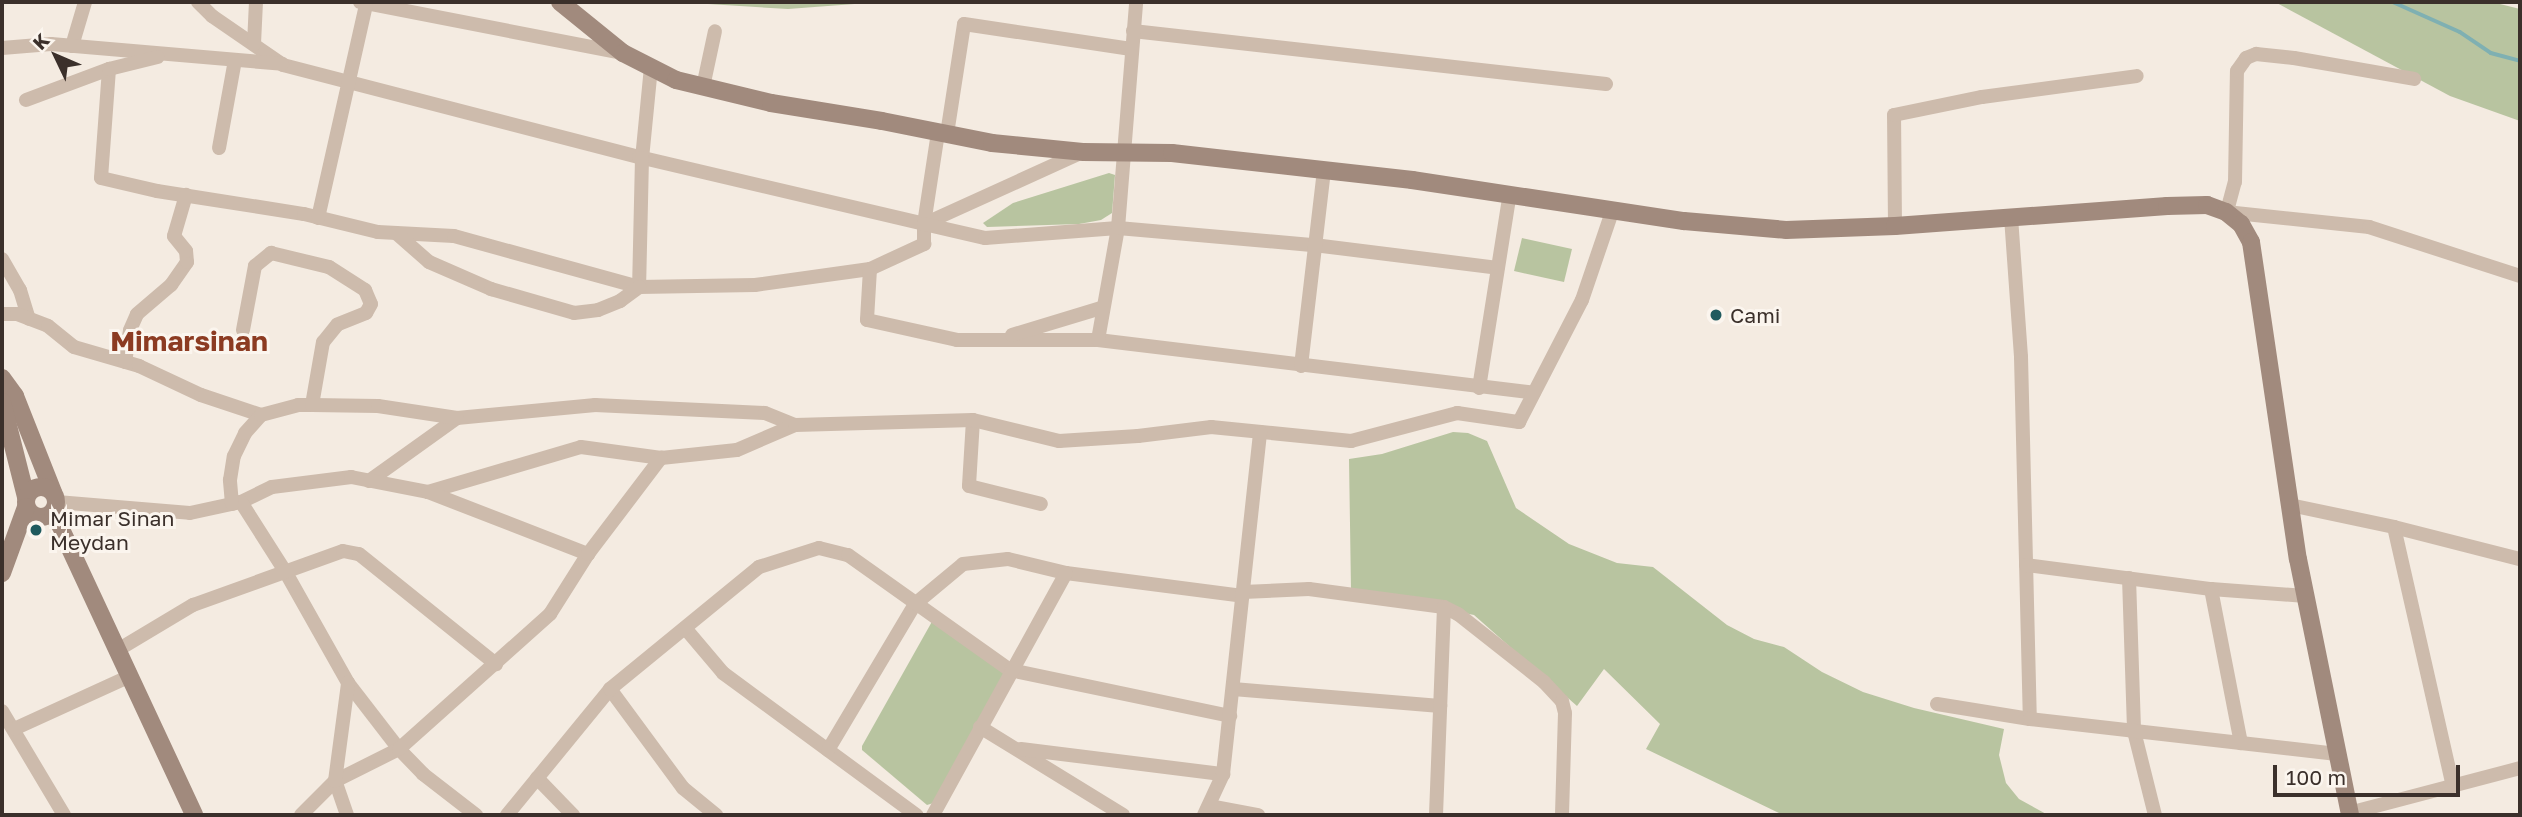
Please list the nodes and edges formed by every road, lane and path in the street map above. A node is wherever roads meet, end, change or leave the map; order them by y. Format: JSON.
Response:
{"nodes":[{"id":1,"x":85,"y":2,"type":"edge"},
{"id":2,"x":198,"y":2,"type":"edge"},
{"id":3,"x":256,"y":2,"type":"edge"},
{"id":4,"x":559,"y":2,"type":"edge"},
{"id":5,"x":1136,"y":2,"type":"edge"},
{"id":6,"x":363,"y":3,"type":"edge"},
{"id":7,"x":715,"y":31,"type":"dead end"},
{"id":8,"x":1133,"y":31,"type":"junction"},
{"id":9,"x":254,"y":44,"type":"junction"},
{"id":10,"x":72,"y":46,"type":"junction"},
{"id":11,"x":2,"y":48,"type":"edge"},
{"id":12,"x":1130,"y":49,"type":"junction"},
{"id":13,"x":623,"y":53,"type":"junction"},
{"id":14,"x":169,"y":54,"type":"junction"},
{"id":15,"x":235,"y":60,"type":"junction"},
{"id":16,"x":284,"y":65,"type":"junction"},
{"id":17,"x":651,"y":67,"type":"junction"},
{"id":18,"x":110,"y":69,"type":"junction"},
{"id":19,"x":2137,"y":76,"type":"dead end"},
{"id":20,"x":2414,"y":79,"type":"dead end"},
{"id":21,"x":346,"y":82,"type":"junction"},
{"id":22,"x":1606,"y":84,"type":"dead end"},
{"id":23,"x":704,"y":87,"type":"junction"},
{"id":24,"x":26,"y":100,"type":"dead end"},
{"id":25,"x":943,"y":133,"type":"junction"},
{"id":26,"x":219,"y":148,"type":"dead end"},
{"id":27,"x":1083,"y":152,"type":"junction"},
{"id":28,"x":1124,"y":154,"type":"junction"},
{"id":29,"x":642,"y":158,"type":"junction"},
{"id":30,"x":1324,"y":170,"type":"junction"},
{"id":31,"x":1510,"y":193,"type":"junction"},
{"id":32,"x":186,"y":195,"type":"junction"},
{"id":33,"x":1613,"y":209,"type":"junction"},
{"id":34,"x":2226,"y":211,"type":"junction"},
{"id":35,"x":2011,"y":217,"type":"junction"},
{"id":36,"x":318,"y":218,"type":"junction"},
{"id":37,"x":924,"y":224,"type":"junction"},
{"id":38,"x":1895,"y":226,"type":"junction"},
{"id":39,"x":1118,"y":228,"type":"junction"},
{"id":40,"x":396,"y":233,"type":"junction"},
{"id":41,"x":1314,"y":245,"type":"junction"},
{"id":42,"x":2,"y":259,"type":"edge"},
{"id":43,"x":870,"y":268,"type":"junction"},
{"id":44,"x":1498,"y":268,"type":"junction"},
{"id":45,"x":2520,"y":276,"type":"edge"},
{"id":46,"x":639,"y":287,"type":"junction"},
{"id":47,"x":1101,"y":308,"type":"junction"},
{"id":48,"x":2,"y":314,"type":"edge"},
{"id":49,"x":29,"y":319,"type":"junction"},
{"id":50,"x":243,"y":330,"type":"dead end"},
{"id":51,"x":997,"y":340,"type":"junction"},
{"id":52,"x":1098,"y":340,"type":"junction"},
{"id":53,"x":125,"y":362,"type":"junction"},
{"id":54,"x":1301,"y":366,"type":"junction"},
{"id":55,"x":2,"y":378,"type":"edge"},
{"id":56,"x":1479,"y":388,"type":"junction"},
{"id":57,"x":1534,"y":393,"type":"junction"},
{"id":58,"x":2,"y":402,"type":"edge"},
{"id":59,"x":312,"y":405,"type":"junction"},
{"id":60,"x":261,"y":415,"type":"junction"},
{"id":61,"x":457,"y":418,"type":"junction"},
{"id":62,"x":973,"y":420,"type":"junction"},
{"id":63,"x":795,"y":425,"type":"junction"},
{"id":64,"x":1260,"y":432,"type":"junction"},
{"id":65,"x":661,"y":458,"type":"junction"},
{"id":66,"x":369,"y":481,"type":"junction"},
{"id":67,"x":428,"y":492,"type":"junction"},
{"id":68,"x":26,"y":502,"type":"junction"},
{"id":69,"x":236,"y":503,"type":"junction"},
{"id":70,"x":1041,"y":504,"type":"dead end"},
{"id":71,"x":2290,"y":505,"type":"junction"},
{"id":72,"x":53,"y":506,"type":"junction"},
{"id":73,"x":2394,"y":527,"type":"junction"},
{"id":74,"x":588,"y":554,"type":"junction"},
{"id":75,"x":2520,"y":559,"type":"edge"},
{"id":76,"x":6,"y":565,"type":"edge"},
{"id":77,"x":2026,"y":565,"type":"junction"},
{"id":78,"x":285,"y":570,"type":"junction"},
{"id":79,"x":1066,"y":573,"type":"junction"},
{"id":80,"x":2129,"y":578,"type":"junction"},
{"id":81,"x":2211,"y":589,"type":"junction"},
{"id":82,"x":1243,"y":594,"type":"junction"},
{"id":83,"x":2305,"y":596,"type":"junction"},
{"id":84,"x":915,"y":604,"type":"junction"},
{"id":85,"x":1444,"y":607,"type":"junction"},
{"id":86,"x":685,"y":628,"type":"junction"},
{"id":87,"x":116,"y":651,"type":"junction"},
{"id":88,"x":496,"y":664,"type":"junction"},
{"id":89,"x":1010,"y":670,"type":"junction"},
{"id":90,"x":128,"y":677,"type":"junction"},
{"id":91,"x":348,"y":683,"type":"junction"},
{"id":92,"x":610,"y":689,"type":"junction"},
{"id":93,"x":1233,"y":689,"type":"junction"},
{"id":94,"x":1937,"y":704,"type":"dead end"},
{"id":95,"x":1440,"y":706,"type":"junction"},
{"id":96,"x":2,"y":710,"type":"edge"},
{"id":97,"x":1230,"y":716,"type":"junction"},
{"id":98,"x":2030,"y":719,"type":"junction"},
{"id":99,"x":980,"y":727,"type":"junction"},
{"id":100,"x":14,"y":729,"type":"junction"},
{"id":101,"x":2134,"y":731,"type":"junction"},
{"id":102,"x":2241,"y":743,"type":"junction"},
{"id":103,"x":399,"y":749,"type":"junction"},
{"id":104,"x":828,"y":750,"type":"junction"},
{"id":105,"x":1021,"y":750,"type":"junction"},
{"id":106,"x":2337,"y":754,"type":"junction"},
{"id":107,"x":2520,"y":768,"type":"edge"},
{"id":108,"x":1223,"y":774,"type":"junction"},
{"id":109,"x":537,"y":778,"type":"junction"},
{"id":110,"x":335,"y":781,"type":"junction"},
{"id":111,"x":2453,"y":786,"type":"junction"},
{"id":112,"x":1207,"y":810,"type":"edge"},
{"id":113,"x":2349,"y":814,"type":"edge"},
{"id":114,"x":64,"y":815,"type":"edge"},
{"id":115,"x":194,"y":815,"type":"edge"},
{"id":116,"x":301,"y":815,"type":"edge"},
{"id":117,"x":347,"y":815,"type":"edge"},
{"id":118,"x":476,"y":815,"type":"edge"},
{"id":119,"x":507,"y":815,"type":"edge"},
{"id":120,"x":573,"y":815,"type":"edge"},
{"id":121,"x":716,"y":815,"type":"edge"},
{"id":122,"x":916,"y":815,"type":"edge"},
{"id":123,"x":933,"y":815,"type":"edge"},
{"id":124,"x":1123,"y":815,"type":"edge"},
{"id":125,"x":1258,"y":815,"type":"edge"},
{"id":126,"x":1436,"y":815,"type":"edge"},
{"id":127,"x":1562,"y":815,"type":"edge"},
{"id":128,"x":2155,"y":815,"type":"edge"}],
"edges":[{"from":1,"to":10,"type":"street"},
{"from":2,"to":9,"type":"street"},
{"from":3,"to":9,"type":"street"},
{"from":4,"to":13,"type":"street"},
{"from":5,"to":8,"type":"street"},
{"from":6,"to":13,"type":"street"},
{"from":6,"to":21,"type":"street"},
{"from":7,"to":23,"type":"street"},
{"from":8,"to":12,"type":"street"},
{"from":8,"to":22,"type":"street"},
{"from":9,"to":16,"type":"street"},
{"from":10,"to":11,"type":"street"},
{"from":10,"to":14,"type":"street"},
{"from":12,"to":25,"type":"street"},
{"from":12,"to":28,"type":"street"},
{"from":13,"to":17,"type":"street"},
{"from":14,"to":15,"type":"street"},
{"from":14,"to":18,"type":"street"},
{"from":15,"to":16,"type":"street"},
{"from":15,"to":26,"type":"street"},
{"from":16,"to":21,"type":"street"},
{"from":17,"to":23,"type":"street"},
{"from":17,"to":29,"type":"street"},
{"from":18,"to":24,"type":"street"},
{"from":18,"to":32,"type":"street"},
{"from":19,"to":38,"type":"street"},
{"from":20,"to":34,"type":"street"},
{"from":21,"to":29,"type":"street"},
{"from":21,"to":36,"type":"street"},
{"from":23,"to":25,"type":"street"},
{"from":25,"to":27,"type":"street"},
{"from":25,"to":37,"type":"street"},
{"from":27,"to":28,"type":"street"},
{"from":27,"to":37,"type":"street"},
{"from":28,"to":30,"type":"street"},
{"from":28,"to":39,"type":"street"},
{"from":29,"to":37,"type":"street"},
{"from":29,"to":46,"type":"street"},
{"from":30,"to":31,"type":"street"},
{"from":30,"to":41,"type":"street"},
{"from":31,"to":33,"type":"street"},
{"from":31,"to":44,"type":"street"},
{"from":32,"to":36,"type":"street"},
{"from":32,"to":53,"type":"street"},
{"from":33,"to":38,"type":"street"},
{"from":33,"to":57,"type":"street"},
{"from":34,"to":35,"type":"street"},
{"from":34,"to":45,"type":"street"},
{"from":34,"to":71,"type":"street"},
{"from":35,"to":38,"type":"street"},
{"from":35,"to":77,"type":"street"},
{"from":36,"to":40,"type":"street"},
{"from":37,"to":39,"type":"street"},
{"from":37,"to":43,"type":"street"},
{"from":39,"to":41,"type":"street"},
{"from":39,"to":47,"type":"street"},
{"from":40,"to":46,"type":"street"},
{"from":40,"to":46,"type":"street"},
{"from":41,"to":44,"type":"street"},
{"from":41,"to":54,"type":"street"},
{"from":42,"to":49,"type":"street"},
{"from":43,"to":46,"type":"street"},
{"from":43,"to":51,"type":"street"},
{"from":44,"to":56,"type":"street"},
{"from":47,"to":51,"type":"street"},
{"from":47,"to":52,"type":"street"},
{"from":48,"to":49,"type":"street"},
{"from":49,"to":53,"type":"street"},
{"from":50,"to":59,"type":"street"},
{"from":51,"to":52,"type":"street"},
{"from":52,"to":54,"type":"street"},
{"from":53,"to":60,"type":"street"},
{"from":54,"to":56,"type":"street"},
{"from":55,"to":72,"type":"street"},
{"from":56,"to":57,"type":"street"},
{"from":57,"to":64,"type":"street"},
{"from":58,"to":68,"type":"street"},
{"from":59,"to":60,"type":"street"},
{"from":59,"to":61,"type":"street"},
{"from":60,"to":69,"type":"street"},
{"from":61,"to":63,"type":"street"},
{"from":61,"to":66,"type":"street"},
{"from":62,"to":63,"type":"street"},
{"from":62,"to":64,"type":"street"},
{"from":62,"to":70,"type":"street"},
{"from":63,"to":65,"type":"street"},
{"from":64,"to":82,"type":"street"},
{"from":65,"to":67,"type":"street"},
{"from":65,"to":74,"type":"street"},
{"from":66,"to":67,"type":"street"},
{"from":66,"to":69,"type":"street"},
{"from":67,"to":74,"type":"street"},
{"from":68,"to":72,"type":"street"},
{"from":68,"to":72,"type":"street"},
{"from":68,"to":76,"type":"street"},
{"from":69,"to":72,"type":"street"},
{"from":69,"to":78,"type":"street"},
{"from":71,"to":73,"type":"street"},
{"from":71,"to":83,"type":"street"},
{"from":72,"to":76,"type":"street"},
{"from":72,"to":87,"type":"street"},
{"from":73,"to":75,"type":"street"},
{"from":73,"to":111,"type":"street"},
{"from":74,"to":88,"type":"street"},
{"from":77,"to":80,"type":"street"},
{"from":77,"to":98,"type":"street"},
{"from":78,"to":87,"type":"street"},
{"from":78,"to":88,"type":"street"},
{"from":78,"to":91,"type":"street"},
{"from":79,"to":82,"type":"street"},
{"from":79,"to":84,"type":"street"},
{"from":79,"to":89,"type":"street"},
{"from":80,"to":81,"type":"street"},
{"from":80,"to":101,"type":"street"},
{"from":81,"to":83,"type":"street"},
{"from":81,"to":102,"type":"street"},
{"from":82,"to":85,"type":"street"},
{"from":82,"to":93,"type":"street"},
{"from":83,"to":106,"type":"street"},
{"from":84,"to":86,"type":"street"},
{"from":84,"to":89,"type":"street"},
{"from":84,"to":104,"type":"street"},
{"from":85,"to":95,"type":"street"},
{"from":85,"to":127,"type":"street"},
{"from":86,"to":92,"type":"street"},
{"from":86,"to":104,"type":"street"},
{"from":87,"to":90,"type":"street"},
{"from":88,"to":103,"type":"street"},
{"from":89,"to":97,"type":"street"},
{"from":89,"to":99,"type":"street"},
{"from":90,"to":100,"type":"street"},
{"from":90,"to":115,"type":"street"},
{"from":91,"to":103,"type":"street"},
{"from":91,"to":110,"type":"street"},
{"from":92,"to":109,"type":"street"},
{"from":92,"to":121,"type":"street"},
{"from":93,"to":95,"type":"street"},
{"from":93,"to":97,"type":"street"},
{"from":94,"to":98,"type":"street"},
{"from":95,"to":126,"type":"street"},
{"from":96,"to":100,"type":"street"},
{"from":97,"to":108,"type":"street"},
{"from":98,"to":101,"type":"street"},
{"from":99,"to":105,"type":"street"},
{"from":99,"to":123,"type":"street"},
{"from":100,"to":114,"type":"street"},
{"from":101,"to":102,"type":"street"},
{"from":101,"to":128,"type":"street"},
{"from":102,"to":106,"type":"street"},
{"from":103,"to":110,"type":"street"},
{"from":103,"to":118,"type":"street"},
{"from":104,"to":122,"type":"street"},
{"from":105,"to":108,"type":"street"},
{"from":105,"to":124,"type":"street"},
{"from":106,"to":113,"type":"street"},
{"from":107,"to":111,"type":"street"},
{"from":108,"to":112,"type":"street"},
{"from":109,"to":119,"type":"street"},
{"from":109,"to":120,"type":"street"},
{"from":110,"to":116,"type":"street"},
{"from":110,"to":117,"type":"street"},
{"from":111,"to":113,"type":"street"},
{"from":112,"to":125,"type":"street"}]}
